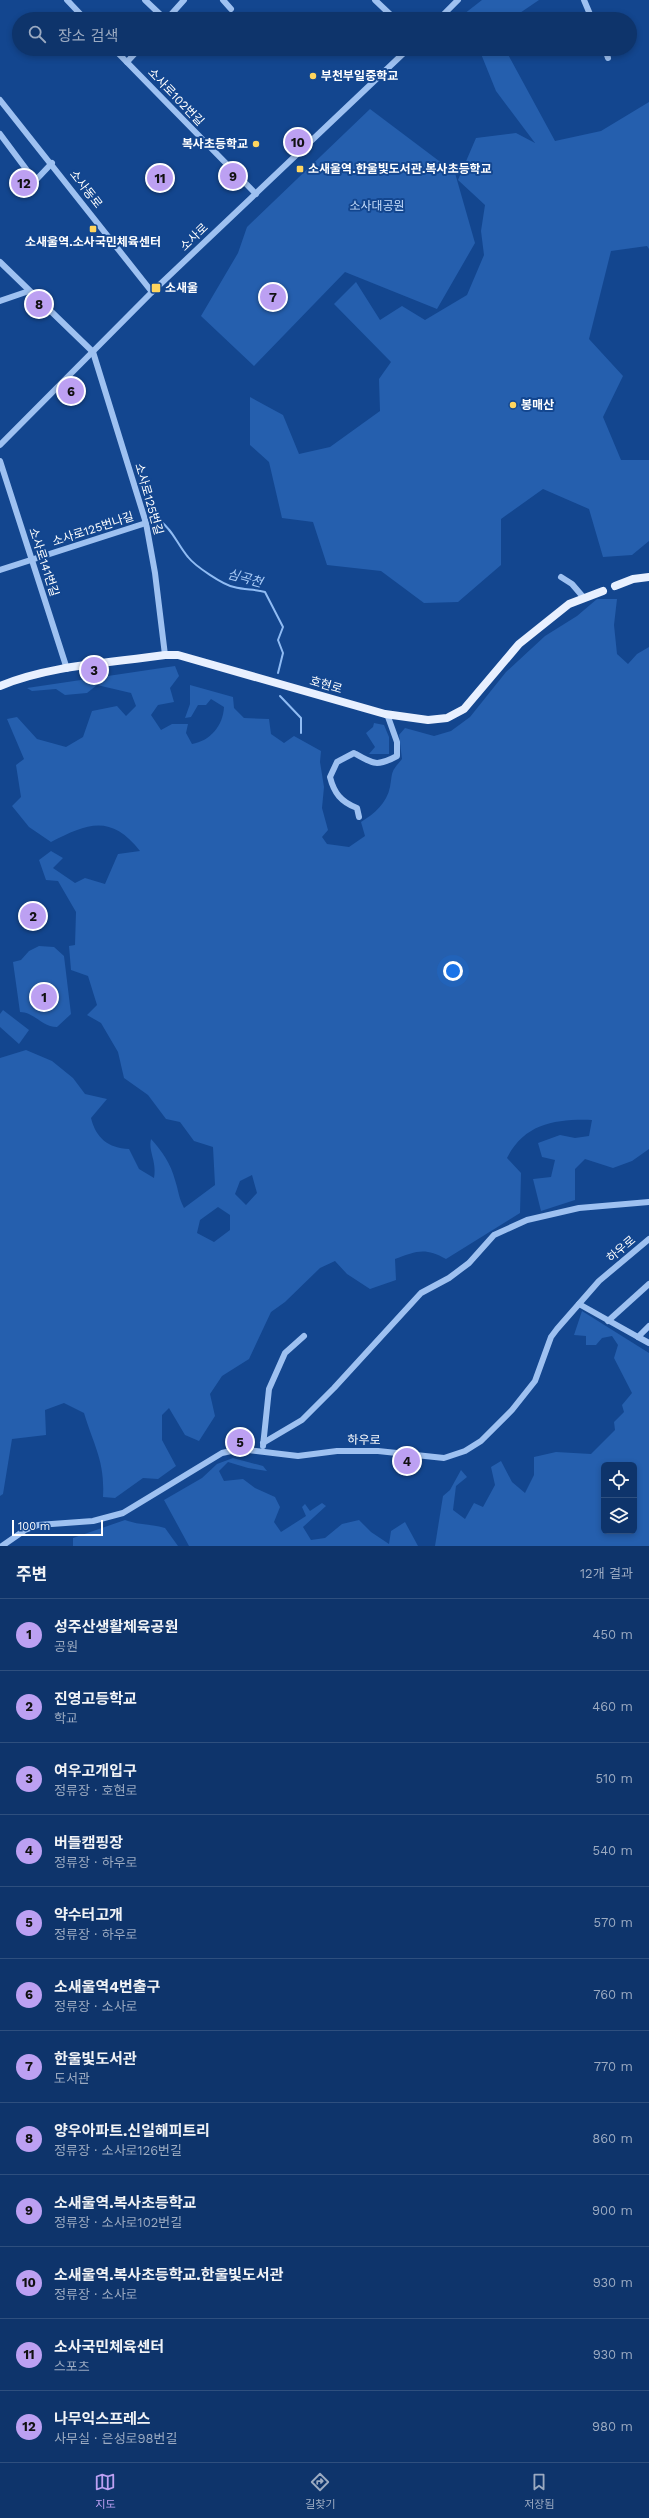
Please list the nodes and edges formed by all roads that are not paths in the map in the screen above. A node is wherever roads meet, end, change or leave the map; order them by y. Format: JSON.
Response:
{"nodes":[{"id":1,"x":67,"y":0,"type":"edge"},
{"id":2,"x":145,"y":0,"type":"edge"},
{"id":3,"x":184,"y":0,"type":"edge"},
{"id":4,"x":223,"y":0,"type":"edge"},
{"id":5,"x":375,"y":0,"type":"edge"},
{"id":6,"x":458,"y":0,"type":"edge"},
{"id":7,"x":584,"y":0,"type":"edge"},
{"id":8,"x":231,"y":9,"type":"dead end"},
{"id":9,"x":78,"y":12,"type":"edge"},
{"id":10,"x":158,"y":12,"type":"edge"},
{"id":11,"x":173,"y":12,"type":"edge"},
{"id":12,"x":388,"y":12,"type":"edge"},
{"id":13,"x":445,"y":12,"type":"edge"},
{"id":14,"x":589,"y":12,"type":"edge"},
{"id":15,"x":121,"y":56,"type":"edge"},
{"id":16,"x":133,"y":56,"type":"edge"},
{"id":17,"x":401,"y":56,"type":"edge"},
{"id":18,"x":127,"y":62,"type":"junction"},
{"id":19,"x":0,"y":100,"type":"edge"},
{"id":20,"x":0,"y":134,"type":"edge"},
{"id":21,"x":52,"y":163,"type":"junction"},
{"id":22,"x":256,"y":194,"type":"junction"},
{"id":23,"x":0,"y":262,"type":"edge"},
{"id":24,"x":29,"y":291,"type":"junction"},
{"id":25,"x":152,"y":292,"type":"junction"},
{"id":26,"x":0,"y":301,"type":"edge"},
{"id":27,"x":93,"y":352,"type":"junction"},
{"id":28,"x":0,"y":445,"type":"edge"},
{"id":29,"x":0,"y":461,"type":"edge"},
{"id":30,"x":146,"y":523,"type":"junction"},
{"id":31,"x":32,"y":560,"type":"junction"},
{"id":32,"x":0,"y":570,"type":"edge"},
{"id":33,"x":561,"y":577,"type":"dead end"},
{"id":34,"x":649,"y":578,"type":"edge"},
{"id":35,"x":616,"y":586,"type":"dead end"},
{"id":36,"x":602,"y":591,"type":"dead end"},
{"id":37,"x":584,"y":598,"type":"junction"},
{"id":38,"x":165,"y":655,"type":"junction"},
{"id":39,"x":66,"y":669,"type":"junction"},
{"id":40,"x":0,"y":686,"type":"edge"},
{"id":41,"x":387,"y":714,"type":"junction"},
{"id":42,"x":358,"y":817,"type":"dead end"},
{"id":43,"x":649,"y":1202,"type":"edge"},
{"id":44,"x":649,"y":1239,"type":"edge"},
{"id":45,"x":649,"y":1284,"type":"edge"},
{"id":46,"x":579,"y":1304,"type":"junction"},
{"id":47,"x":608,"y":1320,"type":"junction"},
{"id":48,"x":649,"y":1326,"type":"edge"},
{"id":49,"x":304,"y":1336,"type":"dead end"},
{"id":50,"x":638,"y":1337,"type":"junction"},
{"id":51,"x":649,"y":1343,"type":"edge"},
{"id":52,"x":263,"y":1443,"type":"junction"},
{"id":53,"x":262,"y":1451,"type":"junction"},
{"id":54,"x":2,"y":1546,"type":"edge"}],
"edges":[{"from":1,"to":9,"type":"street"},
{"from":2,"to":10,"type":"street"},
{"from":3,"to":11,"type":"street"},
{"from":4,"to":8,"type":"street"},
{"from":5,"to":12,"type":"street"},
{"from":6,"to":13,"type":"street"},
{"from":7,"to":14,"type":"street"},
{"from":15,"to":18,"type":"street","name":"소사로102번길"},
{"from":16,"to":18,"type":"street"},
{"from":17,"to":22,"type":"street","name":"소사로"},
{"from":18,"to":22,"type":"street","name":"소사로102번길"},
{"from":19,"to":21,"type":"street","name":"소사동로"},
{"from":20,"to":21,"type":"street"},
{"from":21,"to":25,"type":"street","name":"소사동로"},
{"from":22,"to":25,"type":"street","name":"소사로"},
{"from":23,"to":24,"type":"street"},
{"from":24,"to":26,"type":"street"},
{"from":24,"to":27,"type":"street"},
{"from":25,"to":27,"type":"street","name":"소사로"},
{"from":27,"to":28,"type":"street","name":"소사로"},
{"from":27,"to":30,"type":"street","name":"소사로125번길"},
{"from":29,"to":31,"type":"street","name":"소사로141번길"},
{"from":30,"to":31,"type":"street","name":"소사로125번나길"},
{"from":30,"to":38,"type":"street","name":"소사로125번길"},
{"from":31,"to":32,"type":"street","name":"소사로125번나길"},
{"from":31,"to":39,"type":"street","name":"소사로141번길"},
{"from":33,"to":37,"type":"street"},
{"from":34,"to":35,"type":"main road"},
{"from":36,"to":37,"type":"main road","name":"호현로"},
{"from":37,"to":41,"type":"main road","name":"호현로"},
{"from":38,"to":39,"type":"main road","name":"호현로"},
{"from":38,"to":41,"type":"main road","name":"호현로"},
{"from":39,"to":40,"type":"main road","name":"호현로"},
{"from":41,"to":42,"type":"street"},
{"from":43,"to":52,"type":"street"},
{"from":44,"to":46,"type":"street","name":"하우로"},
{"from":45,"to":47,"type":"street"},
{"from":46,"to":47,"type":"street"},
{"from":46,"to":53,"type":"street","name":"하우로"},
{"from":47,"to":50,"type":"street"},
{"from":48,"to":50,"type":"street"},
{"from":49,"to":52,"type":"street"},
{"from":50,"to":51,"type":"street"},
{"from":52,"to":53,"type":"street"},
{"from":53,"to":54,"type":"street","name":"하우로"}]}
